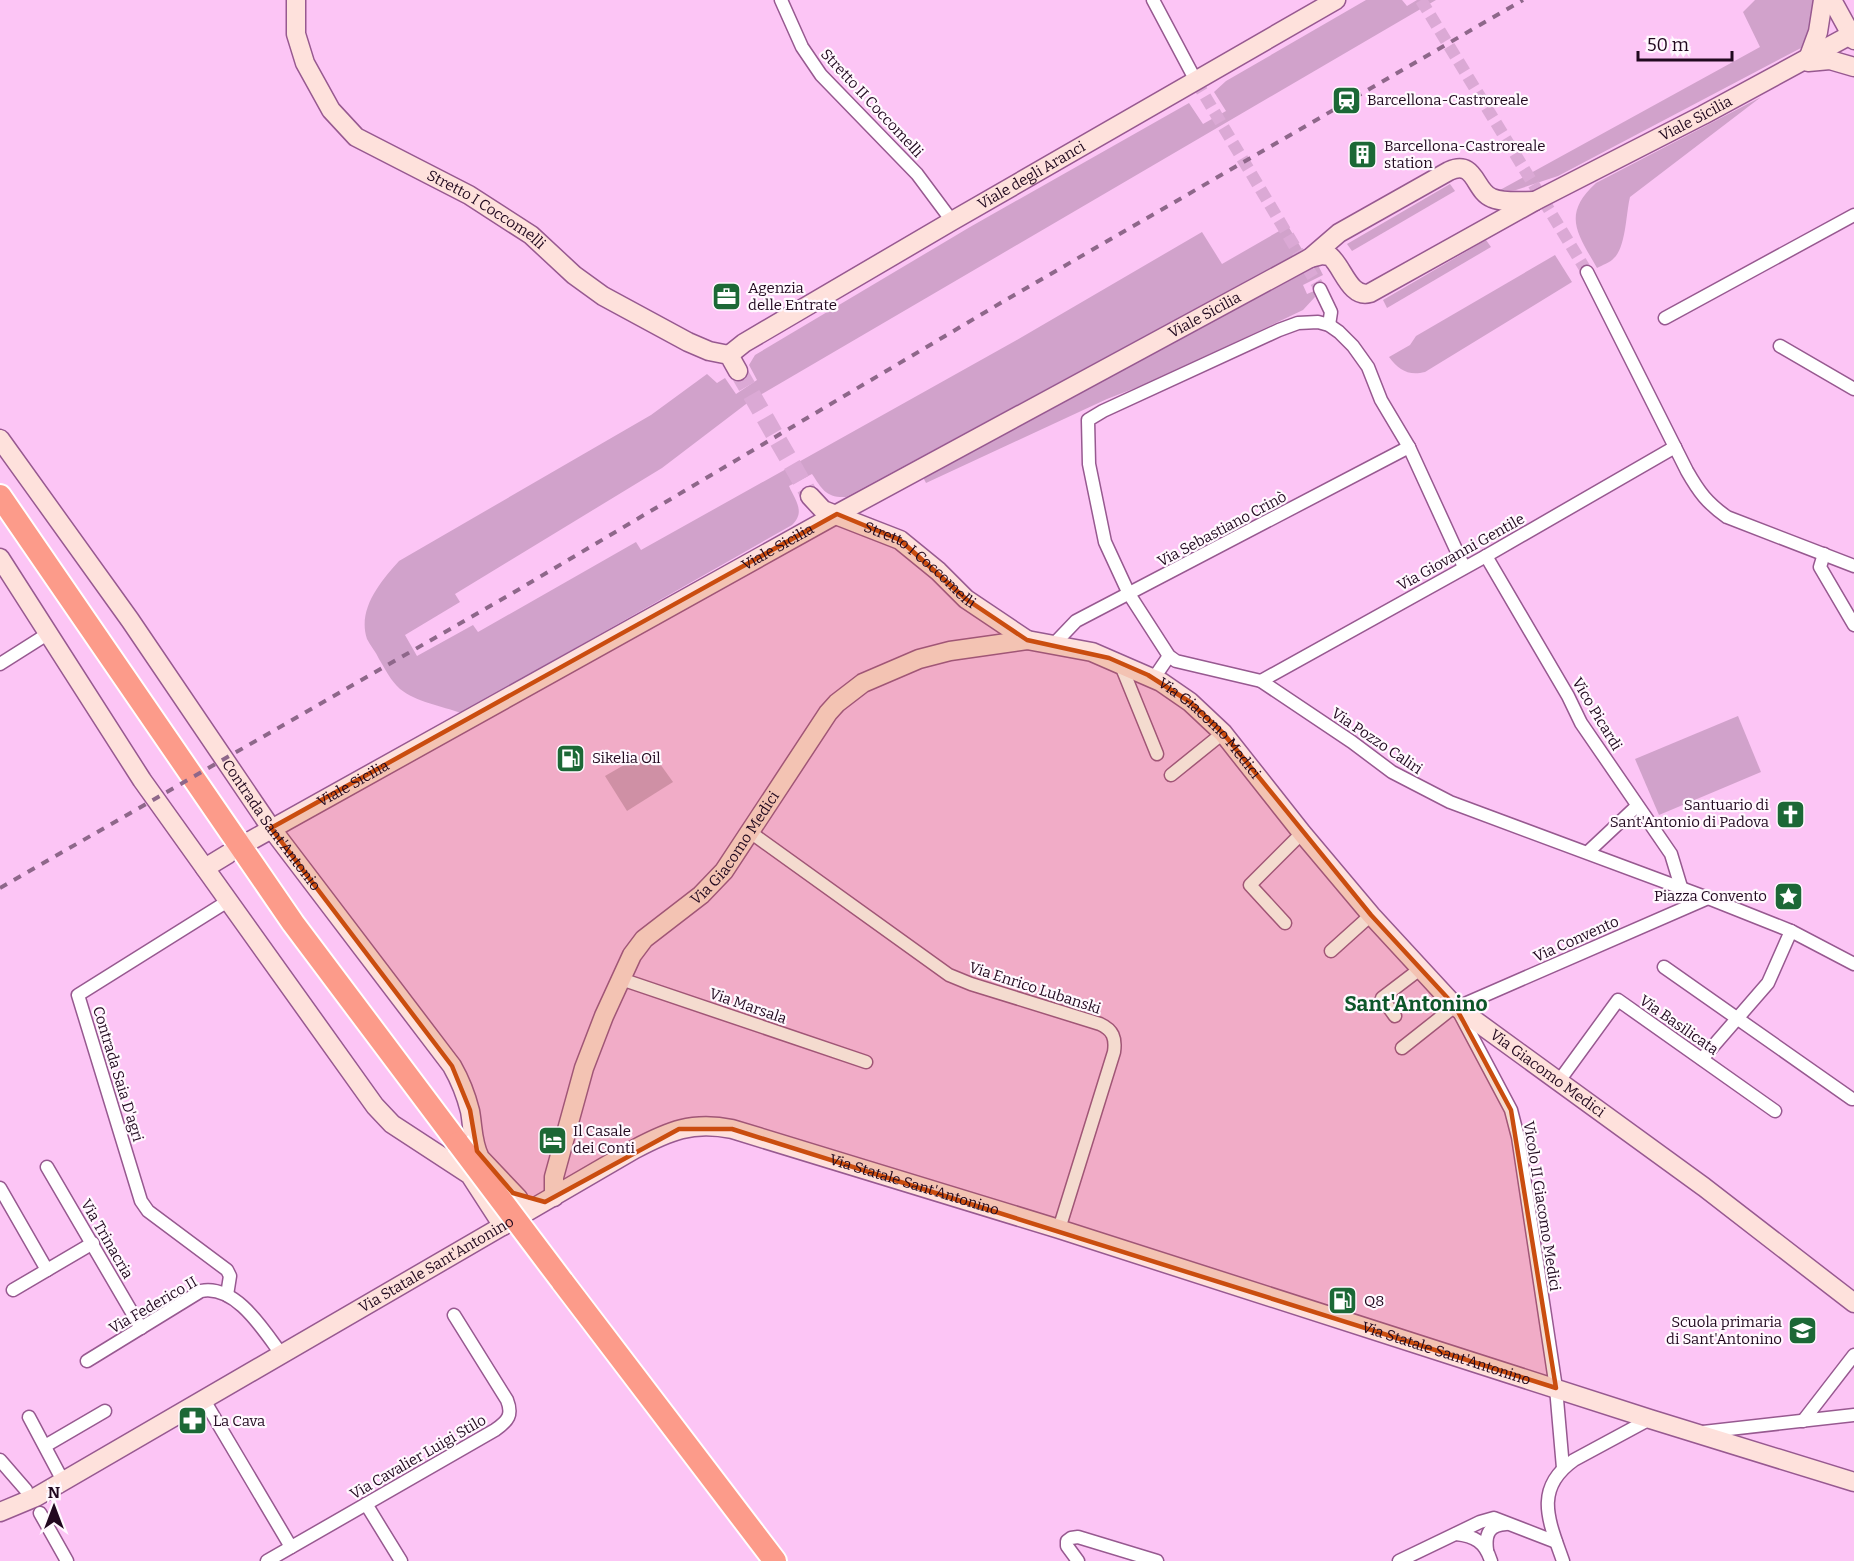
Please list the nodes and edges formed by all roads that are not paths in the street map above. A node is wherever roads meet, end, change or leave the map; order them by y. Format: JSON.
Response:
{"nodes":[{"id":1,"x":296,"y":0,"type":"edge"},
{"id":2,"x":781,"y":0,"type":"edge"},
{"id":3,"x":1153,"y":0,"type":"edge"},
{"id":4,"x":1336,"y":0,"type":"edge"},
{"id":5,"x":1823,"y":0,"type":"edge"},
{"id":6,"x":1832,"y":0,"type":"edge"},
{"id":7,"x":1853,"y":36,"type":"edge"},
{"id":8,"x":1804,"y":61,"type":"junction"},
{"id":9,"x":1854,"y":67,"type":"edge"},
{"id":10,"x":1196,"y":81,"type":"junction"},
{"id":11,"x":1535,"y":201,"type":"junction"},
{"id":12,"x":1854,"y":215,"type":"edge"},
{"id":13,"x":952,"y":221,"type":"junction"},
{"id":14,"x":1335,"y":237,"type":"junction"},
{"id":15,"x":1310,"y":258,"type":"junction"},
{"id":16,"x":1333,"y":258,"type":"junction"},
{"id":17,"x":1587,"y":272,"type":"tunnel mouth"},
{"id":18,"x":1320,"y":290,"type":"tunnel mouth"},
{"id":19,"x":1665,"y":318,"type":"dead end"},
{"id":20,"x":1329,"y":325,"type":"junction"},
{"id":21,"x":1780,"y":346,"type":"dead end"},
{"id":22,"x":734,"y":363,"type":"joint"},
{"id":23,"x":1854,"y":389,"type":"edge"},
{"id":24,"x":0,"y":439,"type":"edge"},
{"id":25,"x":1409,"y":447,"type":"junction"},
{"id":26,"x":1675,"y":447,"type":"junction"},
{"id":27,"x":0,"y":496,"type":"edge"},
{"id":28,"x":810,"y":496,"type":"tunnel mouth"},
{"id":29,"x":837,"y":514,"type":"junction"},
{"id":30,"x":1824,"y":554,"type":"junction"},
{"id":31,"x":1485,"y":556,"type":"junction"},
{"id":32,"x":0,"y":558,"type":"edge"},
{"id":33,"x":1854,"y":566,"type":"edge"},
{"id":34,"x":1464,"y":567,"type":"junction"},
{"id":35,"x":1129,"y":594,"type":"junction"},
{"id":36,"x":1854,"y":625,"type":"edge"},
{"id":37,"x":48,"y":633,"type":"junction"},
{"id":38,"x":1027,"y":640,"type":"junction"},
{"id":39,"x":1054,"y":644,"type":"junction"},
{"id":40,"x":1169,"y":656,"type":"junction"},
{"id":41,"x":1120,"y":663,"type":"junction"},
{"id":42,"x":0,"y":664,"type":"edge"},
{"id":43,"x":1154,"y":678,"type":"junction"},
{"id":44,"x":1261,"y":681,"type":"junction"},
{"id":45,"x":1223,"y":733,"type":"junction"},
{"id":46,"x":1157,"y":754,"type":"dead end"},
{"id":47,"x":1171,"y":775,"type":"dead end"},
{"id":48,"x":1638,"y":806,"type":"junction"},
{"id":49,"x":271,"y":828,"type":"junction"},
{"id":50,"x":750,"y":832,"type":"junction"},
{"id":51,"x":1302,"y":833,"type":"junction"},
{"id":52,"x":250,"y":841,"type":"dead end"},
{"id":53,"x":1588,"y":852,"type":"junction"},
{"id":54,"x":228,"y":854,"type":"dead end"},
{"id":55,"x":205,"y":868,"type":"junction"},
{"id":56,"x":1681,"y":887,"type":"junction"},
{"id":57,"x":1708,"y":898,"type":"junction"},
{"id":58,"x":228,"y":900,"type":"junction"},
{"id":59,"x":1371,"y":915,"type":"junction"},
{"id":60,"x":1285,"y":923,"type":"dead end"},
{"id":61,"x":1791,"y":931,"type":"junction"},
{"id":62,"x":1330,"y":951,"type":"dead end"},
{"id":63,"x":1854,"y":964,"type":"edge"},
{"id":64,"x":1664,"y":967,"type":"dead end"},
{"id":65,"x":1420,"y":969,"type":"junction"},
{"id":66,"x":621,"y":979,"type":"junction"},
{"id":67,"x":1455,"y":1006,"type":"junction"},
{"id":68,"x":1395,"y":1016,"type":"dead end"},
{"id":69,"x":1737,"y":1018,"type":"junction"},
{"id":70,"x":1402,"y":1048,"type":"dead end"},
{"id":71,"x":1702,"y":1059,"type":"junction"},
{"id":72,"x":866,"y":1062,"type":"dead end"},
{"id":73,"x":1559,"y":1080,"type":"junction"},
{"id":74,"x":1852,"y":1099,"type":"dead end"},
{"id":75,"x":1775,"y":1111,"type":"dead end"},
{"id":76,"x":461,"y":1150,"type":"junction"},
{"id":77,"x":47,"y":1167,"type":"dead end"},
{"id":78,"x":0,"y":1188,"type":"edge"},
{"id":79,"x":513,"y":1193,"type":"junction"},
{"id":80,"x":549,"y":1199,"type":"junction"},
{"id":81,"x":521,"y":1216,"type":"junction"},
{"id":82,"x":503,"y":1226,"type":"junction"},
{"id":83,"x":1059,"y":1229,"type":"junction"},
{"id":84,"x":93,"y":1244,"type":"junction"},
{"id":85,"x":46,"y":1270,"type":"junction"},
{"id":86,"x":13,"y":1290,"type":"dead end"},
{"id":87,"x":227,"y":1295,"type":"junction"},
{"id":88,"x":1854,"y":1303,"type":"edge"},
{"id":89,"x":454,"y":1315,"type":"dead end"},
{"id":90,"x":141,"y":1328,"type":"junction"},
{"id":91,"x":282,"y":1355,"type":"junction"},
{"id":92,"x":1854,"y":1355,"type":"edge"},
{"id":93,"x":87,"y":1361,"type":"dead end"},
{"id":94,"x":1556,"y":1388,"type":"junction"},
{"id":95,"x":204,"y":1400,"type":"junction"},
{"id":96,"x":105,"y":1412,"type":"dead end"},
{"id":97,"x":1854,"y":1415,"type":"edge"},
{"id":98,"x":29,"y":1416,"type":"dead end"},
{"id":99,"x":1650,"y":1419,"type":"junction"},
{"id":100,"x":1803,"y":1421,"type":"junction"},
{"id":101,"x":1696,"y":1433,"type":"junction"},
{"id":102,"x":45,"y":1446,"type":"junction"},
{"id":103,"x":0,"y":1460,"type":"edge"},
{"id":104,"x":1563,"y":1468,"type":"junction"},
{"id":105,"x":63,"y":1481,"type":"junction"},
{"id":106,"x":1854,"y":1482,"type":"edge"},
{"id":107,"x":32,"y":1501,"type":"junction"},
{"id":108,"x":366,"y":1504,"type":"junction"},
{"id":109,"x":0,"y":1512,"type":"edge"},
{"id":110,"x":1514,"y":1525,"type":"junction"},
{"id":111,"x":1456,"y":1534,"type":"junction"},
{"id":112,"x":1556,"y":1542,"type":"junction"},
{"id":113,"x":291,"y":1547,"type":"junction"},
{"id":114,"x":1125,"y":1550,"type":"junction"},
{"id":115,"x":1489,"y":1555,"type":"edge"},
{"id":116,"x":67,"y":1561,"type":"edge"},
{"id":117,"x":267,"y":1561,"type":"edge"},
{"id":118,"x":401,"y":1561,"type":"edge"},
{"id":119,"x":775,"y":1561,"type":"edge"},
{"id":120,"x":1078,"y":1561,"type":"edge"},
{"id":121,"x":1133,"y":1561,"type":"edge"},
{"id":122,"x":1143,"y":1561,"type":"edge"},
{"id":123,"x":1148,"y":1561,"type":"edge"},
{"id":124,"x":1157,"y":1561,"type":"edge"},
{"id":125,"x":1399,"y":1561,"type":"edge"},
{"id":126,"x":1563,"y":1561,"type":"edge"}],
"edges":[{"from":1,"to":22,"type":"street","name":"Stretto I Coccomelli"},
{"from":2,"to":13,"type":"street","name":"Stretto II Coccomelli"},
{"from":3,"to":10,"type":"street"},
{"from":4,"to":10,"type":"street","name":"Viale degli Aranci"},
{"from":5,"to":8,"type":"street"},
{"from":6,"to":7,"type":"street"},
{"from":7,"to":8,"type":"street","name":"Viale Sicilia"},
{"from":8,"to":9,"type":"street"},
{"from":8,"to":11,"type":"street","name":"Viale Sicilia"},
{"from":10,"to":13,"type":"street","name":"Viale degli Aranci"},
{"from":11,"to":14,"type":"street","name":"Viale Sicilia"},
{"from":11,"to":16,"type":"street","name":"Viale Sicilia"},
{"from":12,"to":19,"type":"street"},
{"from":13,"to":22,"type":"street","name":"Viale degli Aranci"},
{"from":14,"to":15,"type":"street","name":"Viale Sicilia"},
{"from":14,"to":16,"type":"street"},
{"from":15,"to":16,"type":"street","name":"Viale Sicilia"},
{"from":15,"to":29,"type":"street","name":"Viale Sicilia"},
{"from":17,"to":26,"type":"street"},
{"from":18,"to":20,"type":"street"},
{"from":20,"to":25,"type":"street"},
{"from":20,"to":35,"type":"street"},
{"from":21,"to":23,"type":"street"},
{"from":24,"to":49,"type":"street","name":"Contrada Sant'Antonio"},
{"from":25,"to":34,"type":"street"},
{"from":25,"to":35,"type":"street","name":"Via Sebastiano Crinò"},
{"from":26,"to":30,"type":"street"},
{"from":26,"to":31,"type":"street","name":"Via Giovanni Gentile"},
{"from":27,"to":76,"type":"highway"},
{"from":28,"to":29,"type":"street","name":"Stretto I Coccomelli"},
{"from":29,"to":38,"type":"street","name":"Stretto I Coccomelli"},
{"from":29,"to":49,"type":"street","name":"Viale Sicilia"},
{"from":30,"to":33,"type":"street"},
{"from":30,"to":36,"type":"street"},
{"from":31,"to":34,"type":"street","name":"Via Giovanni Gentile"},
{"from":31,"to":48,"type":"street","name":"Vico Picardi"},
{"from":32,"to":37,"type":"street","name":"Contrada Sant'Antonio"},
{"from":34,"to":44,"type":"street","name":"Via Giovanni Gentile"},
{"from":35,"to":39,"type":"street","name":"Via Sebastiano Crinò"},
{"from":35,"to":40,"type":"street"},
{"from":37,"to":42,"type":"street"},
{"from":37,"to":55,"type":"street","name":"Contrada Sant'Antonio"},
{"from":38,"to":39,"type":"street","name":"Via Giacomo Medici"},
{"from":38,"to":50,"type":"street","name":"Via Giacomo Medici"},
{"from":39,"to":41,"type":"street","name":"Via Giacomo Medici"},
{"from":40,"to":43,"type":"street"},
{"from":40,"to":44,"type":"street","name":"Via Pozzo Caliri"},
{"from":41,"to":43,"type":"street","name":"Via Giacomo Medici"},
{"from":41,"to":46,"type":"street","name":"Via Giacomo Medici"},
{"from":43,"to":45,"type":"street","name":"Via Giacomo Medici"},
{"from":44,"to":53,"type":"street","name":"Via Pozzo Caliri"},
{"from":45,"to":47,"type":"street"},
{"from":45,"to":51,"type":"street","name":"Via Giacomo Medici"},
{"from":48,"to":53,"type":"street"},
{"from":48,"to":56,"type":"street","name":"Vico Picardi"},
{"from":49,"to":52,"type":"street","name":"Viale Sicilia"},
{"from":49,"to":76,"type":"street","name":"Contrada Sant'Antonio"},
{"from":50,"to":66,"type":"street","name":"Via Giacomo Medici"},
{"from":50,"to":83,"type":"street","name":"Via Enrico Lubanski"},
{"from":51,"to":59,"type":"street","name":"Via Giacomo Medici"},
{"from":51,"to":60,"type":"street"},
{"from":53,"to":56,"type":"street","name":"Via Pozzo Caliri"},
{"from":54,"to":55,"type":"street"},
{"from":55,"to":58,"type":"street","name":"Contrada Sant'Antonio"},
{"from":56,"to":57,"type":"street","name":"Via Pozzo Caliri"},
{"from":57,"to":61,"type":"street"},
{"from":57,"to":67,"type":"street","name":"Via Convento"},
{"from":58,"to":76,"type":"street","name":"Contrada Sant'Antonio"},
{"from":58,"to":87,"type":"street","name":"Contrada Saia D'agri"},
{"from":59,"to":62,"type":"street"},
{"from":59,"to":65,"type":"street","name":"Via Giacomo Medici"},
{"from":61,"to":63,"type":"street"},
{"from":61,"to":69,"type":"street"},
{"from":64,"to":69,"type":"street"},
{"from":65,"to":67,"type":"street","name":"Via Giacomo Medici"},
{"from":65,"to":68,"type":"street"},
{"from":66,"to":72,"type":"street","name":"Via Marsala"},
{"from":66,"to":80,"type":"street","name":"Via Giacomo Medici"},
{"from":67,"to":70,"type":"street","name":"Via Convento"},
{"from":67,"to":73,"type":"street","name":"Via Giacomo Medici"},
{"from":67,"to":94,"type":"street","name":"Vicolo II Giacomo Medici"},
{"from":69,"to":71,"type":"street"},
{"from":69,"to":74,"type":"street"},
{"from":71,"to":73,"type":"street","name":"Via Basilicata"},
{"from":71,"to":75,"type":"street","name":"Via Basilicata"},
{"from":73,"to":88,"type":"street","name":"Via Giacomo Medici"},
{"from":76,"to":79,"type":"street","name":"Contrada Sant'Antonio"},
{"from":76,"to":82,"type":"street","name":"Contrada Sant'Antonio"},
{"from":76,"to":119,"type":"highway","bridge":true},
{"from":77,"to":84,"type":"street","name":"Via Trinacria"},
{"from":78,"to":85,"type":"street"},
{"from":79,"to":80,"type":"street"},
{"from":79,"to":81,"type":"street","name":"Contrada Sant'Antonio"},
{"from":80,"to":81,"type":"street","name":"Via Statale Sant'Antonino"},
{"from":80,"to":83,"type":"street","name":"Via Statale Sant'Antonino"},
{"from":81,"to":82,"type":"street","name":"Via Statale Sant'Antonino"},
{"from":82,"to":91,"type":"street","name":"Via Statale Sant'Antonino"},
{"from":83,"to":94,"type":"street","name":"Via Statale Sant'Antonino"},
{"from":84,"to":85,"type":"street"},
{"from":84,"to":90,"type":"street","name":"Via Trinacria"},
{"from":85,"to":86,"type":"street"},
{"from":87,"to":90,"type":"street","name":"Via Federico II"},
{"from":87,"to":91,"type":"street"},
{"from":89,"to":108,"type":"street","name":"Via Cavalier Luigi Stilo"},
{"from":90,"to":93,"type":"street","name":"Via Federico II"},
{"from":91,"to":95,"type":"street","name":"Via Statale Sant'Antonino"},
{"from":92,"to":100,"type":"street"},
{"from":94,"to":99,"type":"street","name":"Via Statale Sant'Antonino"},
{"from":94,"to":104,"type":"street","name":"Vicolo II Giacomo Medici"},
{"from":95,"to":105,"type":"street","name":"Via Statale Sant'Antonino"},
{"from":95,"to":113,"type":"street"},
{"from":96,"to":102,"type":"street"},
{"from":97,"to":100,"type":"street"},
{"from":98,"to":102,"type":"street"},
{"from":99,"to":101,"type":"street","name":"Via Statale Sant'Antonino"},
{"from":99,"to":104,"type":"street"},
{"from":100,"to":101,"type":"street"},
{"from":101,"to":106,"type":"street","name":"Via Statale Sant'Antonino"},
{"from":102,"to":105,"type":"street"},
{"from":103,"to":107,"type":"street"},
{"from":104,"to":112,"type":"street"},
{"from":105,"to":107,"type":"street","name":"Via Statale Sant'Antonino"},
{"from":107,"to":109,"type":"street","name":"Via Statale Sant'Antonino"},
{"from":107,"to":116,"type":"street"},
{"from":108,"to":113,"type":"street","name":"Via Cavalier Luigi Stilo"},
{"from":108,"to":118,"type":"street"},
{"from":110,"to":111,"type":"street"},
{"from":110,"to":112,"type":"street"},
{"from":110,"to":115,"type":"street"},
{"from":111,"to":115,"type":"street"},
{"from":111,"to":125,"type":"street"},
{"from":112,"to":126,"type":"street"},
{"from":113,"to":117,"type":"street","name":"Via Cavalier Luigi Stilo"},
{"from":114,"to":120,"type":"street"},
{"from":114,"to":121,"type":"street"},
{"from":114,"to":124,"type":"street"},
{"from":122,"to":123,"type":"street"}]}
